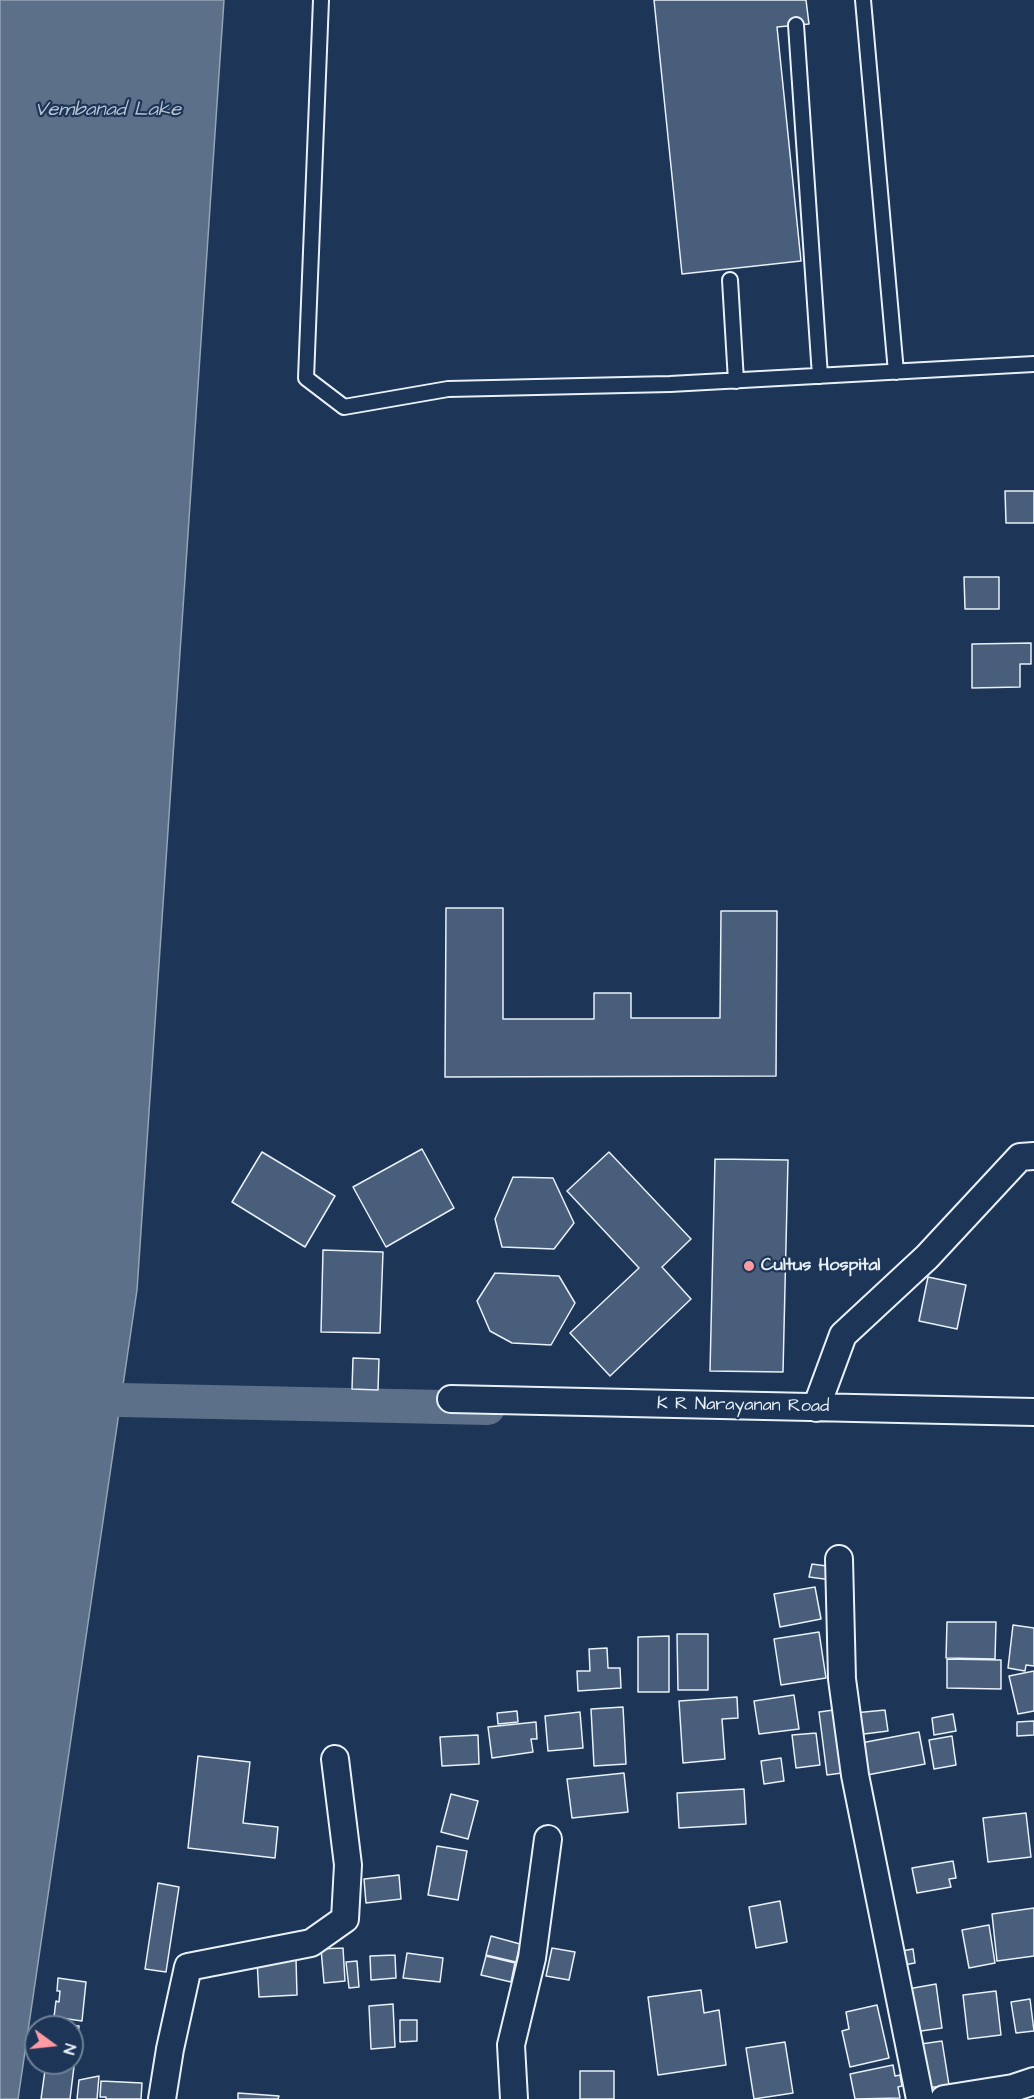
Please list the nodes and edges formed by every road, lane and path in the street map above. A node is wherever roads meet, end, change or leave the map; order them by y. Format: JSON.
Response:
{"nodes":[{"id":1,"x":321,"y":0,"type":"edge"},
{"id":2,"x":863,"y":0,"type":"edge"},
{"id":3,"x":796,"y":25,"type":"dead end"},
{"id":4,"x":730,"y":280,"type":"dead end"},
{"id":5,"x":1034,"y":364,"type":"edge"},
{"id":6,"x":896,"y":372,"type":"junction"},
{"id":7,"x":820,"y":376,"type":"junction"},
{"id":8,"x":736,"y":381,"type":"junction"},
{"id":9,"x":1034,"y":1156,"type":"edge"},
{"id":10,"x":452,"y":1399,"type":"dead end"},
{"id":11,"x":816,"y":1408,"type":"junction"},
{"id":12,"x":1034,"y":1412,"type":"edge"},
{"id":13,"x":839,"y":1559,"type":"dead end"},
{"id":14,"x":335,"y":1759,"type":"dead end"},
{"id":15,"x":548,"y":1839,"type":"dead end"},
{"id":16,"x":1034,"y":2081,"type":"edge"},
{"id":17,"x":162,"y":2099,"type":"edge"},
{"id":18,"x":514,"y":2099,"type":"edge"},
{"id":19,"x":920,"y":2099,"type":"edge"},
{"id":20,"x":944,"y":2099,"type":"edge"}],
"edges":[{"from":1,"to":8,"type":"lane"},
{"from":2,"to":6,"type":"lane"},
{"from":3,"to":7,"type":"lane"},
{"from":4,"to":8,"type":"lane"},
{"from":5,"to":6,"type":"lane"},
{"from":6,"to":7,"type":"lane"},
{"from":7,"to":8,"type":"lane"},
{"from":9,"to":11,"type":"street"},
{"from":10,"to":11,"type":"street","name":"K R Narayanan Road"},
{"from":11,"to":12,"type":"street","name":"K R Narayanan Road"},
{"from":13,"to":19,"type":"street"},
{"from":14,"to":17,"type":"street"},
{"from":15,"to":18,"type":"street"},
{"from":16,"to":20,"type":"street"}]}
